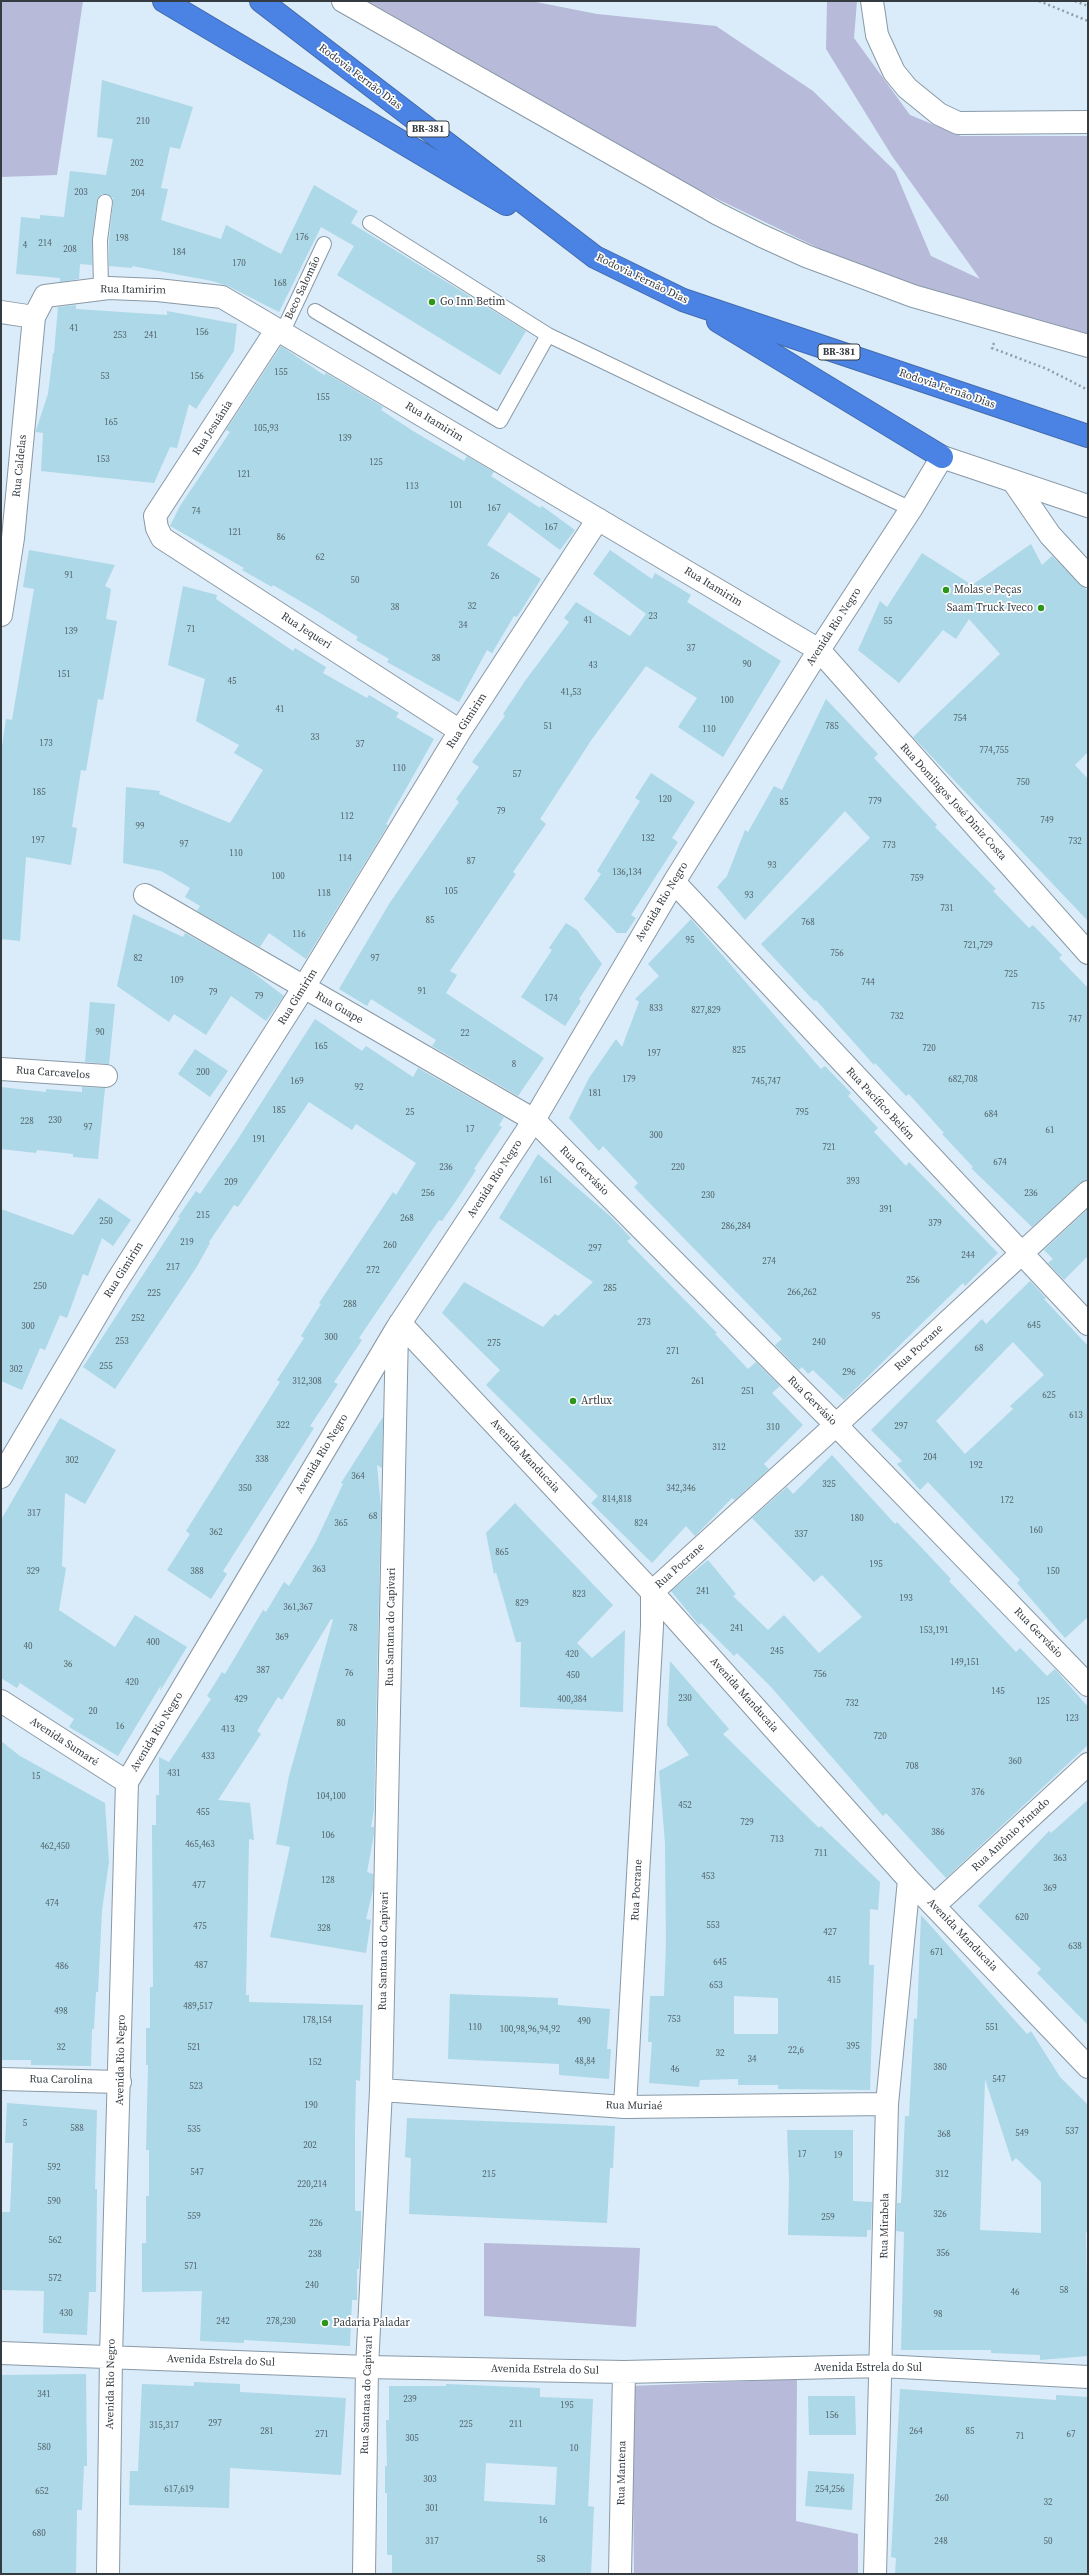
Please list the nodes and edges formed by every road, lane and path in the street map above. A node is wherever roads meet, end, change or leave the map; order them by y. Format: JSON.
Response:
{"nodes":[{"id":1,"x":164,"y":1,"type":"edge"},
{"id":2,"x":261,"y":1,"type":"edge"},
{"id":3,"x":343,"y":1,"type":"edge"},
{"id":4,"x":872,"y":1,"type":"edge"},
{"id":5,"x":1039,"y":1,"type":"edge"},
{"id":6,"x":1075,"y":1,"type":"edge"},
{"id":7,"x":1088,"y":6,"type":"edge"},
{"id":8,"x":1088,"y":21,"type":"edge"},
{"id":9,"x":1088,"y":122,"type":"edge"},
{"id":10,"x":105,"y":202,"type":"dead end"},
{"id":11,"x":370,"y":223,"type":"dead end"},
{"id":12,"x":324,"y":244,"type":"dead end"},
{"id":13,"x":595,"y":257,"type":"junction"},
{"id":14,"x":101,"y":289,"type":"junction"},
{"id":15,"x":683,"y":300,"type":"junction"},
{"id":16,"x":315,"y":311,"type":"dead end"},
{"id":17,"x":1,"y":312,"type":"edge"},
{"id":18,"x":34,"y":317,"type":"junction"},
{"id":19,"x":279,"y":331,"type":"junction"},
{"id":20,"x":548,"y":334,"type":"junction"},
{"id":21,"x":996,"y":339,"type":"dead end"},
{"id":22,"x":1088,"y":346,"type":"edge"},
{"id":23,"x":1088,"y":390,"type":"edge"},
{"id":24,"x":1088,"y":436,"type":"edge"},
{"id":25,"x":942,"y":456,"type":"junction"},
{"id":26,"x":1013,"y":480,"type":"junction"},
{"id":27,"x":1088,"y":506,"type":"edge"},
{"id":28,"x":912,"y":510,"type":"junction"},
{"id":29,"x":598,"y":519,"type":"junction"},
{"id":30,"x":156,"y":528,"type":"joint"},
{"id":31,"x":7,"y":537,"type":"edge"},
{"id":32,"x":1088,"y":576,"type":"edge"},
{"id":33,"x":1,"y":615,"type":"edge"},
{"id":34,"x":819,"y":650,"type":"junction"},
{"id":35,"x":460,"y":731,"type":"junction"},
{"id":36,"x":674,"y":882,"type":"junction"},
{"id":37,"x":145,"y":895,"type":"dead end"},
{"id":38,"x":1088,"y":953,"type":"edge"},
{"id":39,"x":304,"y":987,"type":"junction"},
{"id":40,"x":1,"y":1069,"type":"edge"},
{"id":41,"x":106,"y":1076,"type":"dead end"},
{"id":42,"x":534,"y":1120,"type":"junction"},
{"id":43,"x":1088,"y":1192,"type":"edge"},
{"id":44,"x":1020,"y":1254,"type":"junction"},
{"id":45,"x":1088,"y":1324,"type":"edge"},
{"id":46,"x":399,"y":1326,"type":"junction"},
{"id":47,"x":836,"y":1425,"type":"junction"},
{"id":48,"x":1,"y":1477,"type":"edge"},
{"id":49,"x":652,"y":1592,"type":"junction"},
{"id":50,"x":1088,"y":1685,"type":"edge"},
{"id":51,"x":1,"y":1701,"type":"edge"},
{"id":52,"x":1088,"y":1764,"type":"edge"},
{"id":53,"x":127,"y":1782,"type":"junction"},
{"id":54,"x":909,"y":1880,"type":"junction"},
{"id":55,"x":934,"y":1906,"type":"junction"},
{"id":56,"x":1088,"y":2067,"type":"edge"},
{"id":57,"x":1,"y":2079,"type":"edge"},
{"id":58,"x":120,"y":2082,"type":"junction"},
{"id":59,"x":381,"y":2090,"type":"junction"},
{"id":60,"x":887,"y":2104,"type":"junction"},
{"id":61,"x":625,"y":2107,"type":"junction"},
{"id":62,"x":1,"y":2353,"type":"edge"},
{"id":63,"x":111,"y":2357,"type":"junction"},
{"id":64,"x":882,"y":2366,"type":"junction"},
{"id":65,"x":367,"y":2367,"type":"junction"},
{"id":66,"x":624,"y":2372,"type":"junction"},
{"id":67,"x":1088,"y":2377,"type":"edge"},
{"id":68,"x":108,"y":2574,"type":"edge"},
{"id":69,"x":364,"y":2574,"type":"edge"},
{"id":70,"x":620,"y":2574,"type":"edge"},
{"id":71,"x":874,"y":2574,"type":"edge"}],
"edges":[{"from":1,"to":13,"type":"highway"},
{"from":2,"to":13,"type":"highway","name":"Rodovia Fernão Dias","number":"BR-381"},
{"from":3,"to":22,"type":"street"},
{"from":4,"to":9,"type":"street"},
{"from":5,"to":8,"type":"path"},
{"from":6,"to":7,"type":"path"},
{"from":10,"to":14,"type":"lane"},
{"from":11,"to":20,"type":"lane"},
{"from":12,"to":19,"type":"lane","name":"Beco Salomão"},
{"from":13,"to":15,"type":"highway","name":"Rodovia Fernão Dias","number":"BR-381"},
{"from":14,"to":18,"type":"street","name":"Rua Itamirim"},
{"from":14,"to":19,"type":"street","name":"Rua Itamirim"},
{"from":15,"to":24,"type":"highway","name":"Rodovia Fernão Dias","number":"BR-381"},
{"from":15,"to":25,"type":"highway","number":"BR-381"},
{"from":16,"to":20,"type":"lane"},
{"from":17,"to":18,"type":"street"},
{"from":18,"to":31,"type":"street","name":"Rua Caldelas"},
{"from":19,"to":29,"type":"street","name":"Rua Itamirim"},
{"from":19,"to":30,"type":"street","name":"Rua Jesuânia"},
{"from":20,"to":28,"type":"lane"},
{"from":21,"to":23,"type":"path"},
{"from":25,"to":26,"type":"street","number":"BR-381"},
{"from":25,"to":28,"type":"street","name":"Avenida Rio Negro"},
{"from":26,"to":27,"type":"street","number":"BR-381"},
{"from":26,"to":32,"type":"street"},
{"from":28,"to":34,"type":"street","name":"Avenida Rio Negro"},
{"from":29,"to":34,"type":"street","name":"Rua Itamirim"},
{"from":29,"to":35,"type":"street","name":"Rua Gimirim"},
{"from":30,"to":35,"type":"street","name":"Rua Jequeri"},
{"from":31,"to":33,"type":"street","name":"Rua Caldelas"},
{"from":34,"to":36,"type":"street","name":"Avenida Rio Negro"},
{"from":34,"to":38,"type":"street","name":"Rua Domingos José Diniz Costa"},
{"from":35,"to":39,"type":"street","name":"Rua Gimirim"},
{"from":36,"to":42,"type":"street","name":"Avenida Rio Negro"},
{"from":36,"to":44,"type":"street","name":"Rua Pacífico Belém"},
{"from":37,"to":39,"type":"street","name":"Rua Guape"},
{"from":39,"to":42,"type":"street","name":"Rua Guape"},
{"from":39,"to":48,"type":"street","name":"Rua Gimirim"},
{"from":40,"to":41,"type":"street","name":"Rua Carcavelos"},
{"from":42,"to":46,"type":"street","name":"Avenida Rio Negro"},
{"from":42,"to":47,"type":"street","name":"Rua Gervásio"},
{"from":43,"to":44,"type":"street","name":"Rua Pocrane"},
{"from":44,"to":45,"type":"street","name":"Rua Pacífico Belém"},
{"from":44,"to":47,"type":"street","name":"Rua Pocrane"},
{"from":46,"to":49,"type":"street","name":"Avenida Manducaia"},
{"from":46,"to":53,"type":"street","name":"Avenida Rio Negro"},
{"from":46,"to":59,"type":"street","name":"Rua Santana do Capivari"},
{"from":47,"to":49,"type":"street","name":"Rua Pocrane"},
{"from":47,"to":50,"type":"street","name":"Rua Gervásio"},
{"from":49,"to":54,"type":"street","name":"Avenida Manducaia"},
{"from":49,"to":61,"type":"street","name":"Rua Pocrane"},
{"from":51,"to":53,"type":"street","name":"Avenida Sumaré"},
{"from":52,"to":55,"type":"street","name":"Rua Antônio Pintado"},
{"from":53,"to":58,"type":"street","name":"Avenida Rio Negro"},
{"from":54,"to":55,"type":"street","name":"Avenida Manducaia"},
{"from":54,"to":60,"type":"street","name":"Rua Mirabela"},
{"from":55,"to":56,"type":"street","name":"Avenida Manducaia"},
{"from":57,"to":58,"type":"street","name":"Rua Carolina"},
{"from":58,"to":63,"type":"street","name":"Avenida Rio Negro"},
{"from":59,"to":61,"type":"street","name":"Rua Muriaé"},
{"from":59,"to":65,"type":"street","name":"Rua Santana do Capivari"},
{"from":60,"to":61,"type":"street","name":"Rua Muriaé"},
{"from":60,"to":64,"type":"street","name":"Rua Mirabela"},
{"from":62,"to":63,"type":"street","name":"Avenida Estrela do Sul"},
{"from":63,"to":65,"type":"street","name":"Avenida Estrela do Sul"},
{"from":63,"to":68,"type":"street","name":"Avenida Rio Negro"},
{"from":64,"to":66,"type":"street","name":"Avenida Estrela do Sul"},
{"from":64,"to":67,"type":"street","name":"Avenida Estrela do Sul"},
{"from":64,"to":71,"type":"street","name":"Rua Mirabela"},
{"from":65,"to":66,"type":"street","name":"Avenida Estrela do Sul"},
{"from":65,"to":69,"type":"street","name":"Rua Santana do Capivari"},
{"from":66,"to":70,"type":"street","name":"Rua Mantena"}]}
